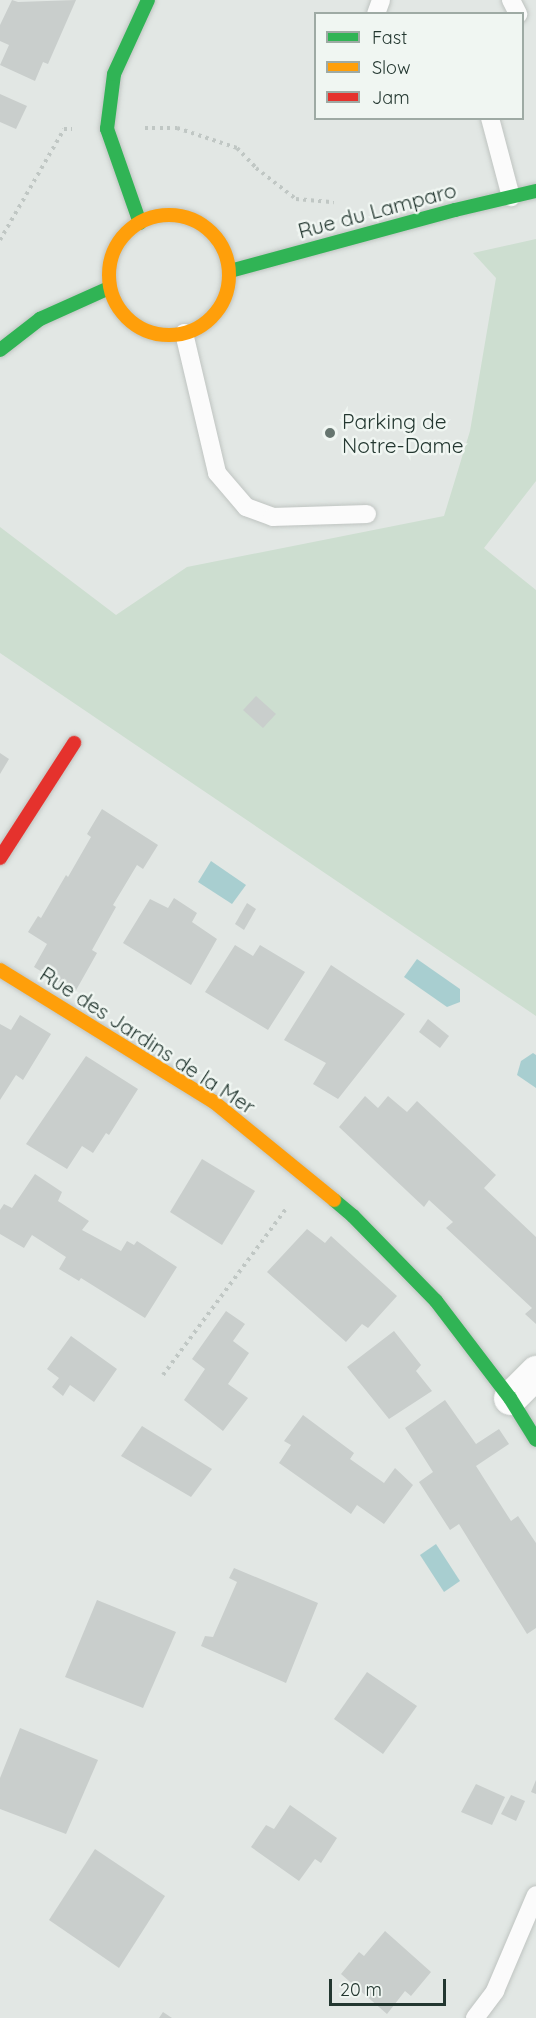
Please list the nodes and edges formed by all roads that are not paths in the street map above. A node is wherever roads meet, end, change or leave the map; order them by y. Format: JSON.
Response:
{"nodes":[{"id":1,"x":148,"y":0,"type":"edge"},
{"id":2,"x":491,"y":120,"type":"edge"},
{"id":3,"x":536,"y":191,"type":"edge"},
{"id":4,"x":511,"y":197,"type":"junction"},
{"id":5,"x":140,"y":224,"type":"junction"},
{"id":6,"x":230,"y":271,"type":"junction"},
{"id":7,"x":109,"y":288,"type":"junction"},
{"id":8,"x":184,"y":333,"type":"junction"},
{"id":9,"x":0,"y":350,"type":"edge"},
{"id":10,"x":367,"y":514,"type":"dead end"},
{"id":11,"x":75,"y":743,"type":"dead end"},
{"id":12,"x":0,"y":858,"type":"edge"},
{"id":13,"x":0,"y":970,"type":"edge"},
{"id":14,"x":536,"y":1372,"type":"edge"},
{"id":15,"x":510,"y":1398,"type":"junction"},
{"id":16,"x":536,"y":1440,"type":"edge"},
{"id":17,"x":536,"y":1895,"type":"edge"},
{"id":18,"x":475,"y":2018,"type":"edge"}],
"edges":[{"from":1,"to":5,"type":"street"},
{"from":2,"to":4,"type":"lane"},
{"from":3,"to":4,"type":"street","name":"Rue du Lamparo"},
{"from":4,"to":6,"type":"street","name":"Rue du Lamparo"},
{"from":5,"to":6,"type":"street"},
{"from":5,"to":7,"type":"street"},
{"from":6,"to":8,"type":"street"},
{"from":7,"to":8,"type":"street"},
{"from":7,"to":9,"type":"street"},
{"from":8,"to":10,"type":"lane"},
{"from":11,"to":12,"type":"street"},
{"from":13,"to":15,"type":"street","name":"Rue des Jardins de la Mer"},
{"from":14,"to":15,"type":"street"},
{"from":15,"to":16,"type":"street","name":"Rue des Jardins de la Mer"},
{"from":17,"to":18,"type":"lane"}]}
